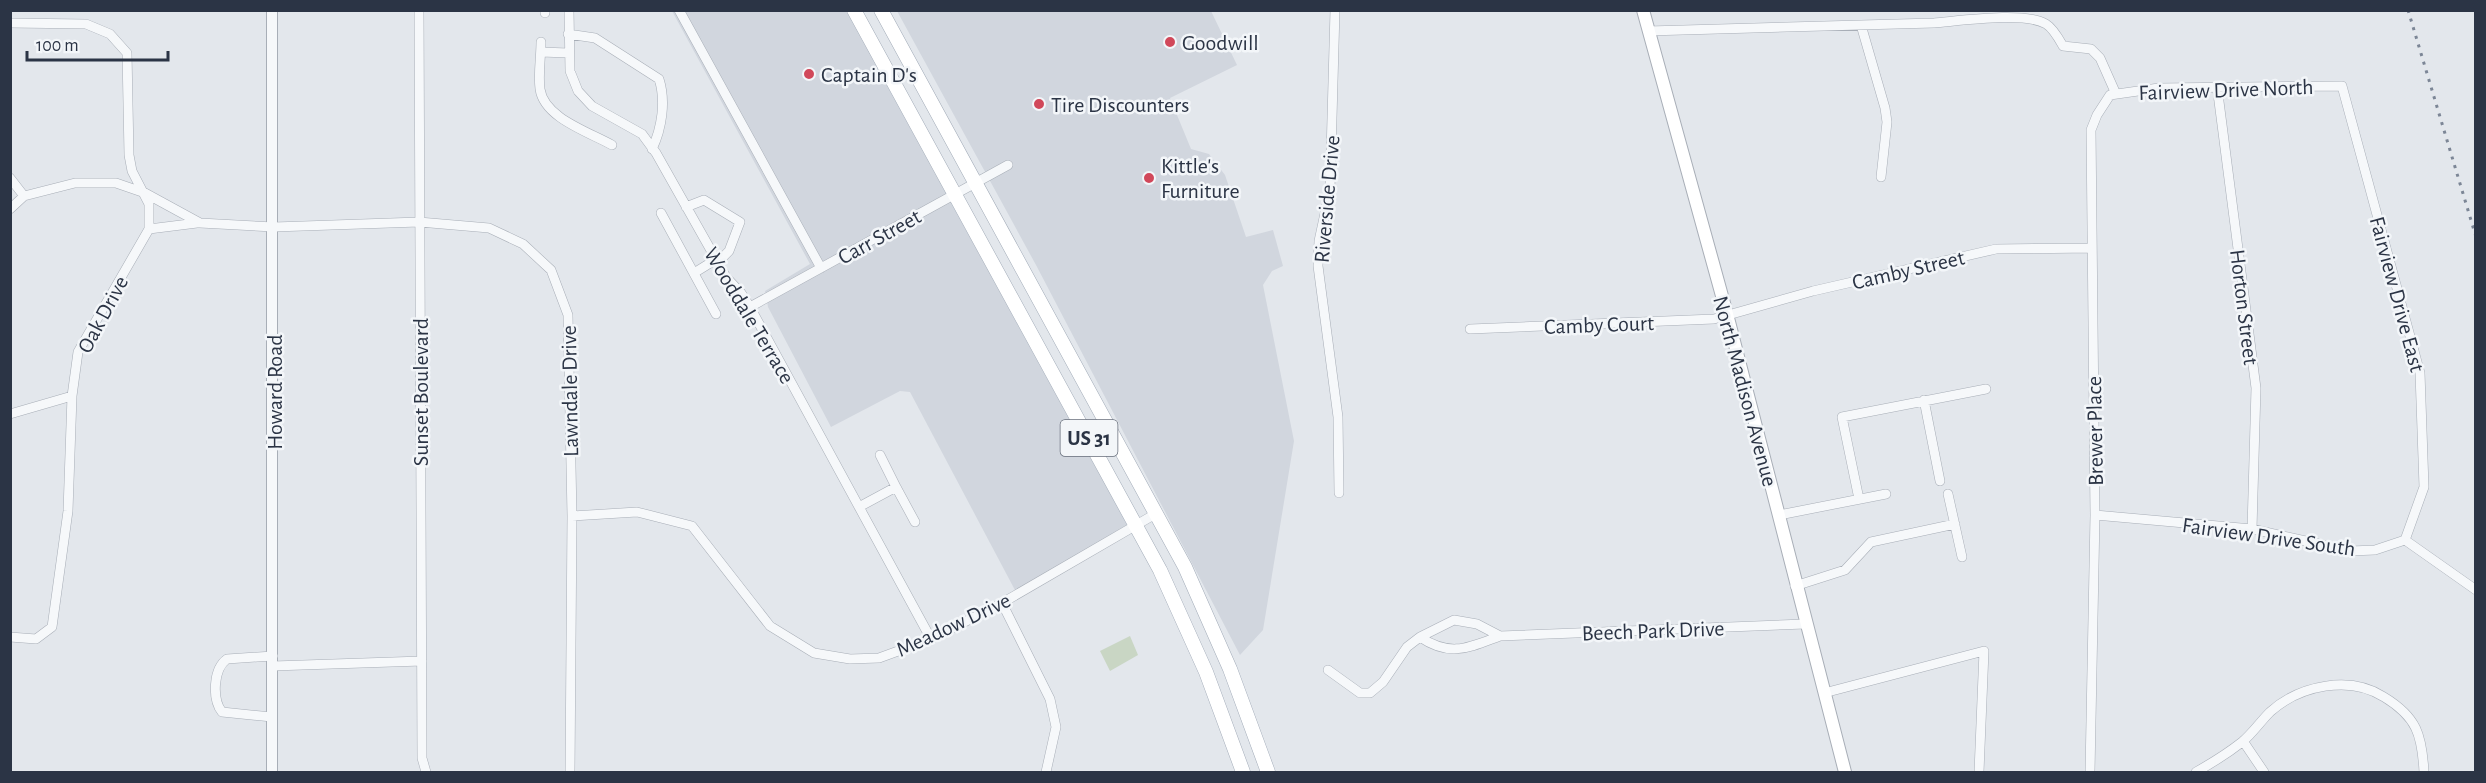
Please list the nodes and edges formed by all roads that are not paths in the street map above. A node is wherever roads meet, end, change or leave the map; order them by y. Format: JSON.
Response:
{"nodes":[{"id":1,"x":272,"y":10,"type":"edge"},
{"id":2,"x":419,"y":10,"type":"edge"},
{"id":3,"x":569,"y":10,"type":"edge"},
{"id":4,"x":679,"y":10,"type":"edge"},
{"id":5,"x":854,"y":10,"type":"edge"},
{"id":6,"x":881,"y":10,"type":"edge"},
{"id":7,"x":1335,"y":10,"type":"edge"},
{"id":8,"x":1643,"y":10,"type":"edge"},
{"id":9,"x":1978,"y":14,"type":"edge"},
{"id":10,"x":10,"y":23,"type":"edge"},
{"id":11,"x":1861,"y":25,"type":"junction"},
{"id":12,"x":1648,"y":31,"type":"junction"},
{"id":13,"x":568,"y":34,"type":"junction"},
{"id":14,"x":541,"y":42,"type":"dead end"},
{"id":15,"x":541,"y":52,"type":"junction"},
{"id":16,"x":568,"y":52,"type":"junction"},
{"id":17,"x":2217,"y":86,"type":"junction"},
{"id":18,"x":2342,"y":86,"type":"joint"},
{"id":19,"x":2113,"y":95,"type":"junction"},
{"id":20,"x":612,"y":145,"type":"dead end"},
{"id":21,"x":652,"y":149,"type":"junction"},
{"id":22,"x":1008,"y":165,"type":"dead end"},
{"id":23,"x":1881,"y":177,"type":"dead end"},
{"id":24,"x":10,"y":178,"type":"edge"},
{"id":25,"x":975,"y":183,"type":"junction"},
{"id":26,"x":145,"y":193,"type":"junction"},
{"id":27,"x":955,"y":195,"type":"junction"},
{"id":28,"x":24,"y":196,"type":"junction"},
{"id":29,"x":686,"y":207,"type":"junction"},
{"id":30,"x":10,"y":209,"type":"edge"},
{"id":31,"x":661,"y":213,"type":"dead end"},
{"id":32,"x":419,"y":222,"type":"junction"},
{"id":33,"x":200,"y":223,"type":"junction"},
{"id":34,"x":274,"y":227,"type":"junction"},
{"id":35,"x":149,"y":229,"type":"junction"},
{"id":36,"x":2092,"y":249,"type":"junction"},
{"id":37,"x":716,"y":261,"type":"junction"},
{"id":38,"x":821,"y":268,"type":"junction"},
{"id":39,"x":694,"y":273,"type":"junction"},
{"id":40,"x":750,"y":307,"type":"junction"},
{"id":41,"x":716,"y":314,"type":"dead end"},
{"id":42,"x":1727,"y":314,"type":"junction"},
{"id":43,"x":1470,"y":329,"type":"dead end"},
{"id":44,"x":1986,"y":389,"type":"dead end"},
{"id":45,"x":72,"y":396,"type":"junction"},
{"id":46,"x":1923,"y":400,"type":"junction"},
{"id":47,"x":10,"y":414,"type":"edge"},
{"id":48,"x":880,"y":455,"type":"dead end"},
{"id":49,"x":1940,"y":481,"type":"dead end"},
{"id":50,"x":896,"y":488,"type":"junction"},
{"id":51,"x":1339,"y":493,"type":"dead end"},
{"id":52,"x":1887,"y":494,"type":"dead end"},
{"id":53,"x":1948,"y":494,"type":"dead end"},
{"id":54,"x":1859,"y":499,"type":"junction"},
{"id":55,"x":859,"y":507,"type":"junction"},
{"id":56,"x":1157,"y":513,"type":"junction"},
{"id":57,"x":1779,"y":515,"type":"junction"},
{"id":58,"x":2095,"y":515,"type":"junction"},
{"id":59,"x":572,"y":516,"type":"junction"},
{"id":60,"x":915,"y":522,"type":"dead end"},
{"id":61,"x":1955,"y":524,"type":"junction"},
{"id":62,"x":1135,"y":526,"type":"junction"},
{"id":63,"x":2252,"y":529,"type":"junction"},
{"id":64,"x":2405,"y":540,"type":"junction"},
{"id":65,"x":1962,"y":557,"type":"dead end"},
{"id":66,"x":1795,"y":586,"type":"junction"},
{"id":67,"x":2475,"y":590,"type":"edge"},
{"id":68,"x":1002,"y":603,"type":"junction"},
{"id":69,"x":1806,"y":624,"type":"junction"},
{"id":70,"x":1500,"y":636,"type":"junction"},
{"id":71,"x":10,"y":637,"type":"edge"},
{"id":72,"x":1420,"y":638,"type":"junction"},
{"id":73,"x":931,"y":639,"type":"junction"},
{"id":74,"x":273,"y":661,"type":"junction"},
{"id":75,"x":422,"y":661,"type":"junction"},
{"id":76,"x":1328,"y":670,"type":"dead end"},
{"id":77,"x":1824,"y":693,"type":"junction"},
{"id":78,"x":272,"y":717,"type":"junction"},
{"id":79,"x":2243,"y":741,"type":"junction"},
{"id":80,"x":272,"y":772,"type":"edge"},
{"id":81,"x":426,"y":772,"type":"edge"},
{"id":82,"x":570,"y":772,"type":"edge"},
{"id":83,"x":1046,"y":772,"type":"edge"},
{"id":84,"x":1243,"y":772,"type":"edge"},
{"id":85,"x":1268,"y":772,"type":"edge"},
{"id":86,"x":1845,"y":772,"type":"edge"},
{"id":87,"x":1979,"y":772,"type":"edge"},
{"id":88,"x":2090,"y":772,"type":"edge"},
{"id":89,"x":2196,"y":772,"type":"edge"},
{"id":90,"x":2264,"y":772,"type":"edge"},
{"id":91,"x":2424,"y":772,"type":"edge"}],
"edges":[{"from":1,"to":34,"type":"street","name":"Howard Road"},
{"from":2,"to":32,"type":"street","name":"Sunset Boulevard"},
{"from":3,"to":13,"type":"street","name":"Wooddale Terrace"},
{"from":4,"to":38,"type":"street"},
{"from":5,"to":27,"type":"main road","number":"US 31"},
{"from":6,"to":25,"type":"main road","number":"US 31"},
{"from":7,"to":51,"type":"street","name":"Riverside Drive"},
{"from":8,"to":12,"type":"main road","name":"North Madison Avenue"},
{"from":9,"to":11,"type":"street"},
{"from":9,"to":19,"type":"street"},
{"from":10,"to":26,"type":"street"},
{"from":11,"to":12,"type":"street"},
{"from":11,"to":23,"type":"street"},
{"from":12,"to":42,"type":"main road","name":"North Madison Avenue"},
{"from":13,"to":16,"type":"street","name":"Wooddale Terrace"},
{"from":13,"to":21,"type":"street"},
{"from":14,"to":15,"type":"street"},
{"from":15,"to":16,"type":"street"},
{"from":15,"to":20,"type":"street"},
{"from":16,"to":21,"type":"street","name":"Wooddale Terrace"},
{"from":17,"to":18,"type":"street","name":"Fairview Drive North"},
{"from":17,"to":19,"type":"street","name":"Fairview Drive North"},
{"from":17,"to":63,"type":"street","name":"Horton Street"},
{"from":18,"to":64,"type":"street","name":"Fairview Drive East"},
{"from":19,"to":36,"type":"street","name":"Brewer Place"},
{"from":21,"to":29,"type":"street","name":"Wooddale Terrace"},
{"from":22,"to":25,"type":"street","name":"Carr Street"},
{"from":24,"to":28,"type":"street"},
{"from":25,"to":27,"type":"street","name":"Carr Street"},
{"from":25,"to":56,"type":"main road","number":"US 31"},
{"from":26,"to":28,"type":"street","name":"Lawndale Drive"},
{"from":26,"to":33,"type":"street","name":"Lawndale Drive"},
{"from":26,"to":35,"type":"street"},
{"from":27,"to":38,"type":"street","name":"Carr Street"},
{"from":27,"to":62,"type":"main road","number":"US 31"},
{"from":28,"to":30,"type":"street","name":"Lawndale Drive"},
{"from":29,"to":37,"type":"street","name":"Wooddale Terrace"},
{"from":29,"to":37,"type":"street"},
{"from":31,"to":39,"type":"street"},
{"from":32,"to":34,"type":"street","name":"Lawndale Drive"},
{"from":32,"to":59,"type":"street","name":"Lawndale Drive"},
{"from":32,"to":75,"type":"street","name":"Sunset Boulevard"},
{"from":33,"to":34,"type":"street","name":"Lawndale Drive"},
{"from":33,"to":35,"type":"street","name":"Lawndale Drive"},
{"from":34,"to":74,"type":"street","name":"Howard Road"},
{"from":35,"to":45,"type":"street","name":"Oak Drive"},
{"from":36,"to":42,"type":"street","name":"Camby Street"},
{"from":36,"to":58,"type":"street","name":"Brewer Place"},
{"from":37,"to":39,"type":"street"},
{"from":37,"to":40,"type":"street","name":"Wooddale Terrace"},
{"from":38,"to":40,"type":"street","name":"Carr Street"},
{"from":39,"to":41,"type":"street"},
{"from":40,"to":55,"type":"street","name":"Wooddale Terrace"},
{"from":42,"to":43,"type":"street","name":"Camby Court"},
{"from":42,"to":57,"type":"main road","name":"North Madison Avenue"},
{"from":44,"to":46,"type":"street"},
{"from":45,"to":47,"type":"street"},
{"from":45,"to":71,"type":"street","name":"Oak Drive"},
{"from":46,"to":49,"type":"street"},
{"from":46,"to":54,"type":"street"},
{"from":48,"to":50,"type":"street"},
{"from":50,"to":55,"type":"street"},
{"from":50,"to":60,"type":"street"},
{"from":52,"to":54,"type":"street"},
{"from":53,"to":61,"type":"street"},
{"from":54,"to":57,"type":"street"},
{"from":55,"to":73,"type":"street","name":"Wooddale Terrace"},
{"from":56,"to":62,"type":"street","name":"Meadow Drive"},
{"from":56,"to":85,"type":"main road","number":"US 31"},
{"from":57,"to":66,"type":"main road","name":"North Madison Avenue"},
{"from":58,"to":63,"type":"street","name":"Fairview Drive South"},
{"from":58,"to":88,"type":"street","name":"Brewer Place"},
{"from":59,"to":73,"type":"street","name":"Meadow Drive"},
{"from":59,"to":82,"type":"street","name":"Lawndale Drive"},
{"from":61,"to":65,"type":"street"},
{"from":61,"to":66,"type":"street"},
{"from":62,"to":68,"type":"street","name":"Meadow Drive"},
{"from":62,"to":84,"type":"main road","number":"US 31"},
{"from":63,"to":64,"type":"street","name":"Fairview Drive South"},
{"from":64,"to":67,"type":"street"},
{"from":66,"to":69,"type":"main road","name":"North Madison Avenue"},
{"from":68,"to":73,"type":"street","name":"Meadow Drive"},
{"from":68,"to":83,"type":"street"},
{"from":69,"to":70,"type":"street","name":"Beech Park Drive"},
{"from":69,"to":77,"type":"main road","name":"North Madison Avenue"},
{"from":70,"to":72,"type":"street","name":"Beech Park Drive"},
{"from":70,"to":72,"type":"street","name":"Beech Park Drive"},
{"from":72,"to":76,"type":"street","name":"Beech Park Drive"},
{"from":74,"to":75,"type":"street"},
{"from":74,"to":78,"type":"street","name":"Howard Road"},
{"from":74,"to":78,"type":"street"},
{"from":75,"to":81,"type":"street","name":"Sunset Boulevard"},
{"from":77,"to":86,"type":"main road","name":"North Madison Avenue"},
{"from":77,"to":87,"type":"street"},
{"from":78,"to":80,"type":"street","name":"Howard Road"},
{"from":79,"to":89,"type":"street"},
{"from":79,"to":90,"type":"street"},
{"from":79,"to":91,"type":"street"}]}
